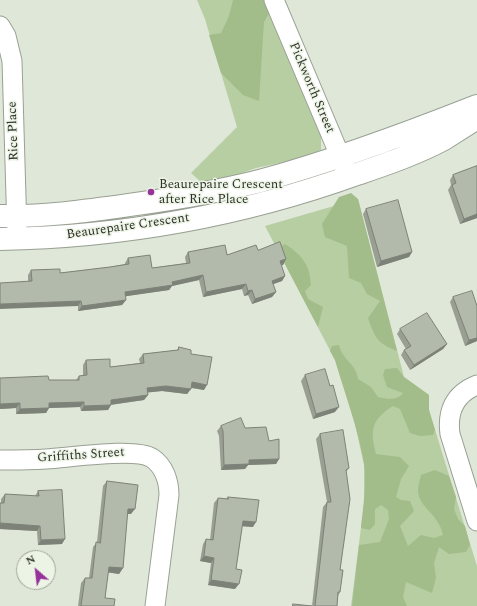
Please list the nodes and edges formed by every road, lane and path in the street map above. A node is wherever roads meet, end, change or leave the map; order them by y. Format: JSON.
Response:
{"nodes":[{"id":1,"x":274,"y":0,"type":"edge"},
{"id":2,"x":0,"y":26,"type":"edge"},
{"id":3,"x":477,"y":106,"type":"edge"},
{"id":4,"x":477,"y":118,"type":"edge"},
{"id":5,"x":340,"y":156,"type":"junction"},
{"id":6,"x":349,"y":177,"type":"junction"},
{"id":7,"x":8,"y":216,"type":"edge"},
{"id":8,"x":8,"y":238,"type":"edge"},
{"id":9,"x":477,"y":386,"type":"edge"},
{"id":10,"x":0,"y":460,"type":"edge"},
{"id":11,"x":477,"y":521,"type":"edge"},
{"id":12,"x":155,"y":606,"type":"edge"}],
"edges":[{"from":1,"to":5,"type":"street","name":"Pickworth Street"},
{"from":2,"to":7,"type":"street","name":"Rice Place"},
{"from":3,"to":5,"type":"street","name":"Beaurepaire Crescent"},
{"from":4,"to":6,"type":"street","name":"Beaurepaire Crescent"},
{"from":5,"to":6,"type":"street","name":"Pickworth Street"},
{"from":5,"to":7,"type":"street","name":"Beaurepaire Crescent"},
{"from":6,"to":8,"type":"street","name":"Beaurepaire Crescent"},
{"from":7,"to":8,"type":"street","name":"Rice Place"},
{"from":9,"to":11,"type":"street"},
{"from":10,"to":12,"type":"street","name":"Griffiths Street"}]}
